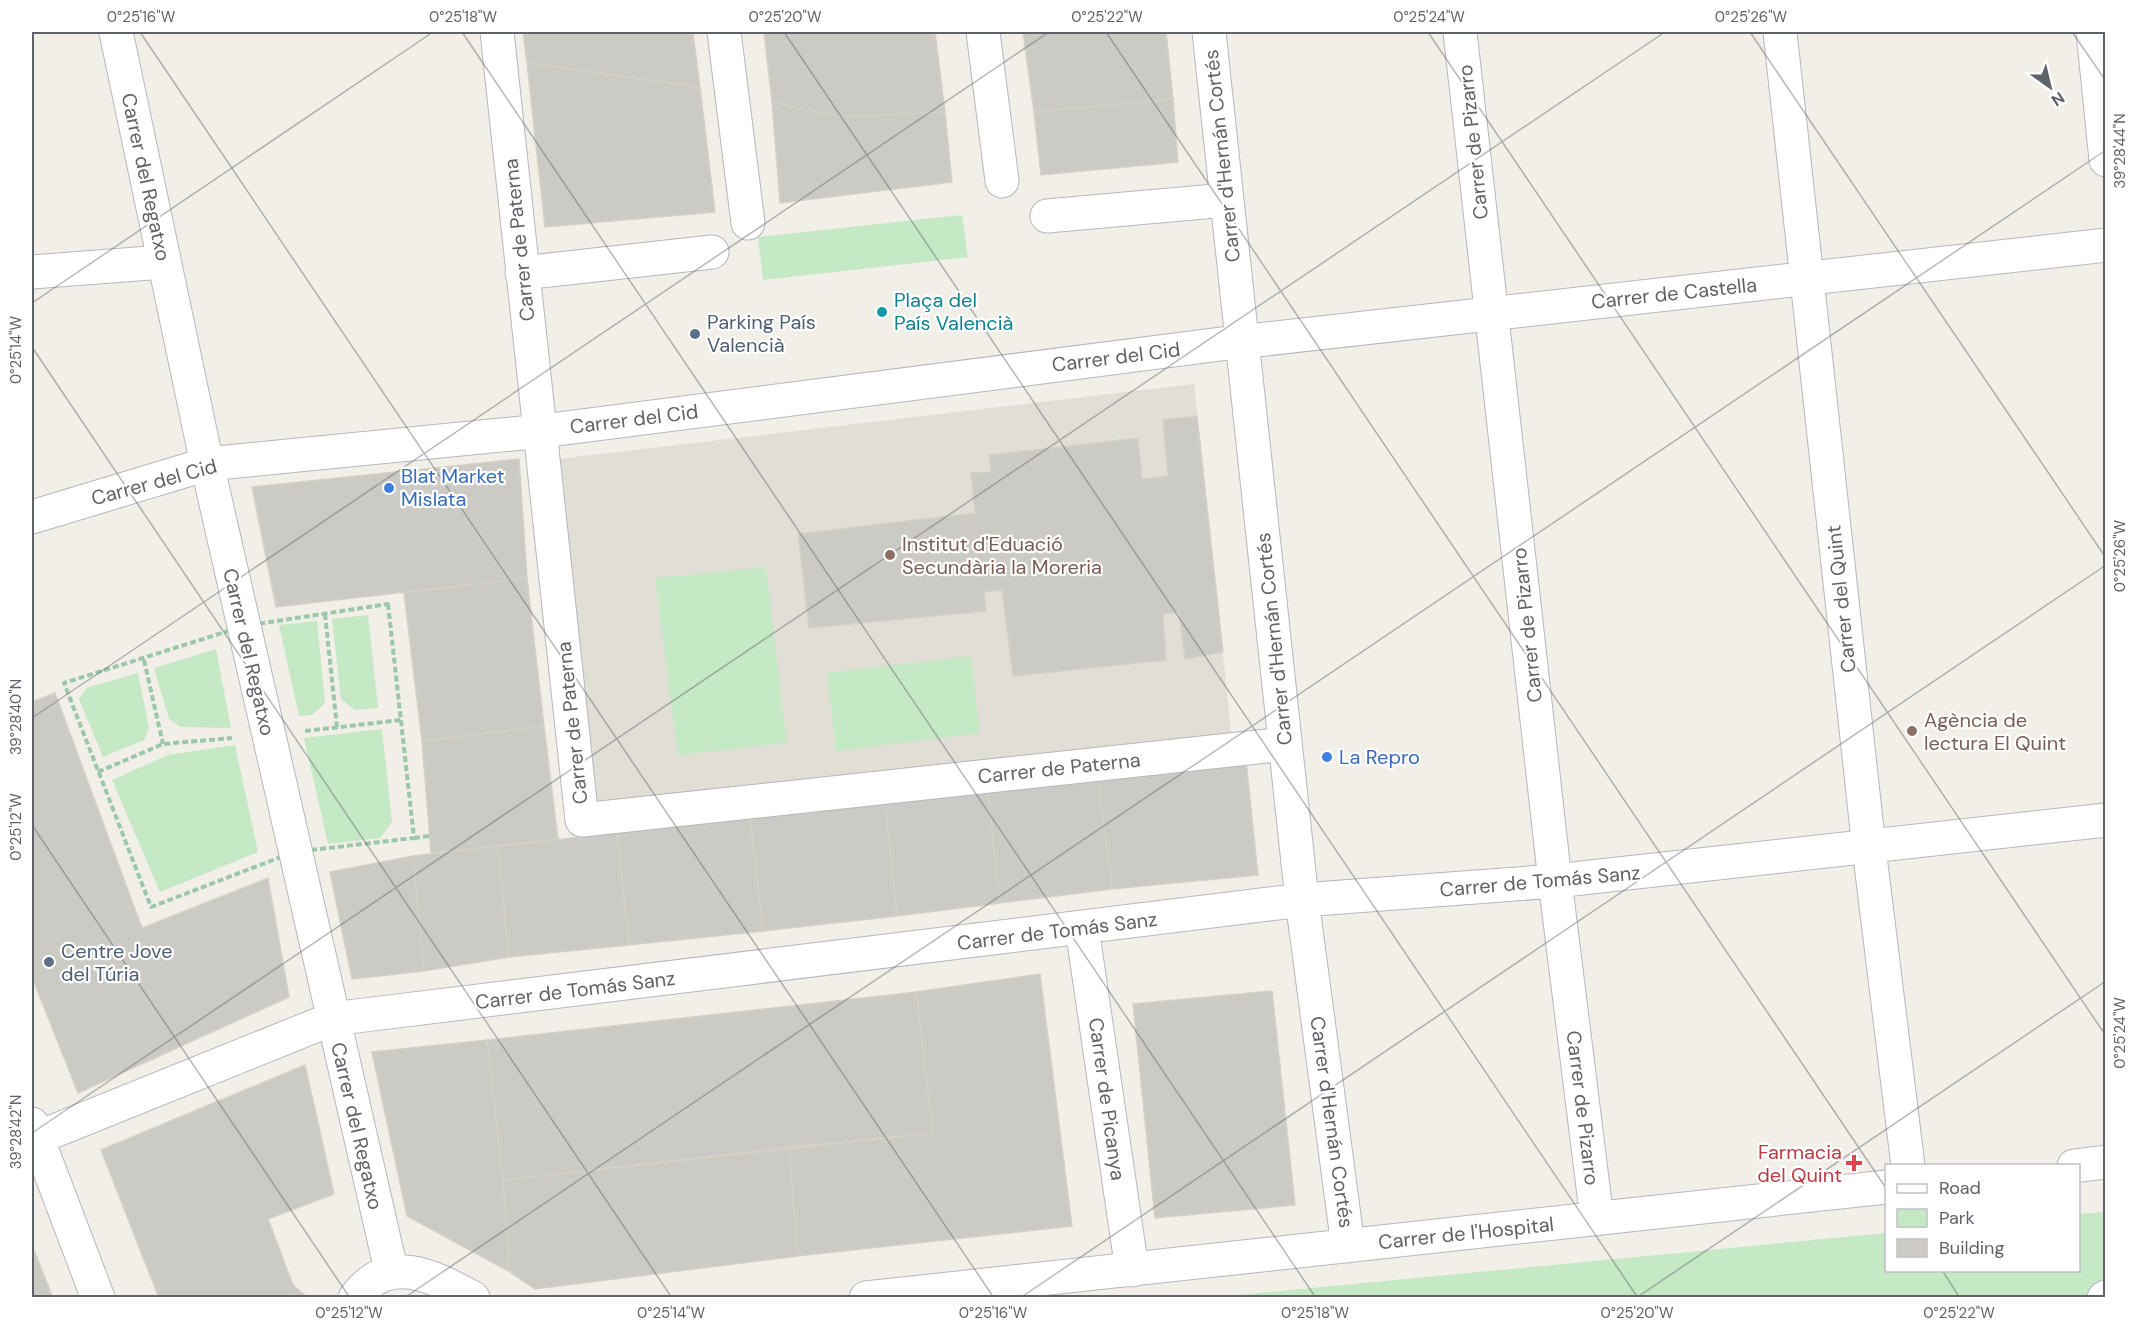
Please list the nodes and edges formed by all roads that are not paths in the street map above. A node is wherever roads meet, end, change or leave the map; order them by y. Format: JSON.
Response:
{"nodes":[{"id":1,"x":116,"y":32,"type":"edge"},
{"id":2,"x":496,"y":32,"type":"edge"},
{"id":3,"x":724,"y":32,"type":"edge"},
{"id":4,"x":983,"y":32,"type":"edge"},
{"id":5,"x":1209,"y":32,"type":"edge"},
{"id":6,"x":1460,"y":32,"type":"edge"},
{"id":7,"x":1780,"y":32,"type":"edge"},
{"id":8,"x":2093,"y":32,"type":"edge"},
{"id":9,"x":2106,"y":160,"type":"edge"},
{"id":10,"x":1002,"y":181,"type":"dead end"},
{"id":11,"x":1226,"y":200,"type":"junction"},
{"id":12,"x":1047,"y":216,"type":"dead end"},
{"id":13,"x":748,"y":223,"type":"dead end"},
{"id":14,"x":2106,"y":245,"type":"edge"},
{"id":15,"x":712,"y":252,"type":"dead end"},
{"id":16,"x":163,"y":262,"type":"junction"},
{"id":17,"x":32,"y":273,"type":"edge"},
{"id":18,"x":522,"y":273,"type":"junction"},
{"id":19,"x":1806,"y":279,"type":"junction"},
{"id":20,"x":1491,"y":312,"type":"junction"},
{"id":21,"x":1243,"y":342,"type":"junction"},
{"id":22,"x":542,"y":431,"type":"junction"},
{"id":23,"x":207,"y":464,"type":"junction"},
{"id":24,"x":32,"y":516,"type":"edge"},
{"id":25,"x":1285,"y":744,"type":"junction"},
{"id":26,"x":2106,"y":820,"type":"edge"},
{"id":27,"x":1869,"y":848,"type":"junction"},
{"id":28,"x":1555,"y":881,"type":"junction"},
{"id":29,"x":1302,"y":900,"type":"junction"},
{"id":30,"x":1082,"y":928,"type":"junction"},
{"id":31,"x":332,"y":1019,"type":"junction"},
{"id":32,"x":33,"y":1134,"type":"edge"},
{"id":33,"x":2106,"y":1162,"type":"edge"},
{"id":34,"x":1908,"y":1164,"type":"edge"},
{"id":35,"x":2080,"y":1165,"type":"edge"},
{"id":36,"x":1885,"y":1187,"type":"edge"},
{"id":37,"x":1597,"y":1219,"type":"junction"},
{"id":38,"x":1348,"y":1246,"type":"junction"},
{"id":39,"x":391,"y":1270,"type":"junction"},
{"id":40,"x":1132,"y":1270,"type":"junction"},
{"id":41,"x":98,"y":1298,"type":"edge"},
{"id":42,"x":355,"y":1298,"type":"edge"},
{"id":43,"x":472,"y":1298,"type":"edge"},
{"id":44,"x":866,"y":1298,"type":"edge"}],
"edges":[{"from":1,"to":16,"type":"street","name":"Carrer del Regatxo"},
{"from":2,"to":18,"type":"street","name":"Carrer de Paterna"},
{"from":3,"to":13,"type":"street"},
{"from":4,"to":10,"type":"street"},
{"from":5,"to":11,"type":"street","name":"Carrer d'Hernán Cortés"},
{"from":6,"to":20,"type":"street","name":"Carrer de Pizarro"},
{"from":7,"to":19,"type":"street","name":"Carrer del Quint"},
{"from":8,"to":9,"type":"street"},
{"from":11,"to":12,"type":"street"},
{"from":11,"to":21,"type":"street","name":"Carrer d'Hernán Cortés"},
{"from":14,"to":19,"type":"street","name":"Carrer de Castella"},
{"from":15,"to":18,"type":"street"},
{"from":16,"to":17,"type":"street"},
{"from":16,"to":23,"type":"street","name":"Carrer del Regatxo"},
{"from":18,"to":22,"type":"street","name":"Carrer de Paterna"},
{"from":19,"to":20,"type":"street","name":"Carrer de Castella"},
{"from":19,"to":27,"type":"street","name":"Carrer del Quint"},
{"from":20,"to":21,"type":"street","name":"Carrer de Castella"},
{"from":20,"to":28,"type":"street","name":"Carrer de Pizarro"},
{"from":21,"to":22,"type":"street","name":"Carrer del Cid"},
{"from":21,"to":25,"type":"street","name":"Carrer d'Hernán Cortés"},
{"from":22,"to":23,"type":"street","name":"Carrer del Cid"},
{"from":22,"to":25,"type":"street","name":"Carrer de Paterna"},
{"from":23,"to":24,"type":"street","name":"Carrer del Cid"},
{"from":23,"to":31,"type":"street","name":"Carrer del Regatxo"},
{"from":25,"to":29,"type":"street","name":"Carrer d'Hernán Cortés"},
{"from":26,"to":27,"type":"street","name":"Carrer de Tomás Sanz"},
{"from":27,"to":28,"type":"street","name":"Carrer de Tomás Sanz"},
{"from":27,"to":34,"type":"street","name":"Carrer del Quint"},
{"from":28,"to":29,"type":"street","name":"Carrer de Tomás Sanz"},
{"from":28,"to":37,"type":"street","name":"Carrer de Pizarro"},
{"from":29,"to":30,"type":"street","name":"Carrer de Tomás Sanz"},
{"from":29,"to":38,"type":"street","name":"Carrer d'Hernán Cortés"},
{"from":30,"to":31,"type":"street","name":"Carrer de Tomás Sanz"},
{"from":30,"to":40,"type":"street","name":"Carrer de Picanya"},
{"from":31,"to":32,"type":"street","name":"Carrer de Tomás Sanz"},
{"from":31,"to":39,"type":"street","name":"Carrer del Regatxo"},
{"from":32,"to":41,"type":"street"},
{"from":33,"to":35,"type":"street"},
{"from":36,"to":37,"type":"street","name":"Carrer de l'Hospital"},
{"from":37,"to":38,"type":"street","name":"Carrer de l'Hospital"},
{"from":38,"to":40,"type":"street","name":"Carrer de l'Hospital"},
{"from":39,"to":42,"type":"street"},
{"from":39,"to":43,"type":"street"},
{"from":40,"to":44,"type":"street","name":"Carrer de l'Hospital"}]}
